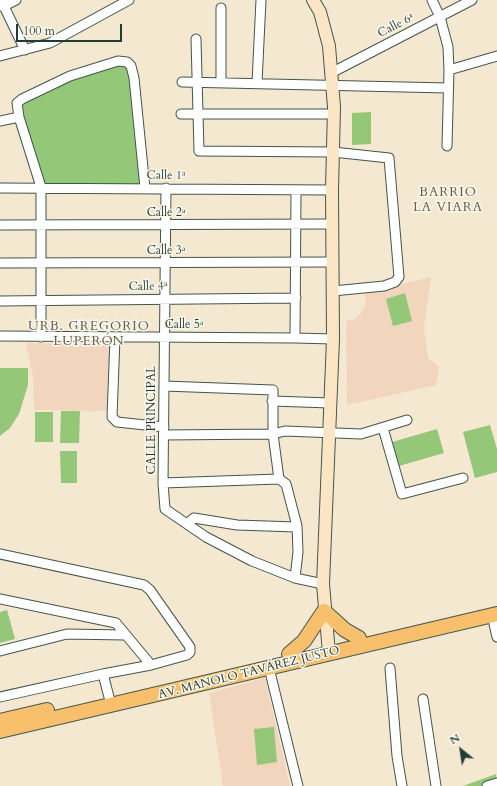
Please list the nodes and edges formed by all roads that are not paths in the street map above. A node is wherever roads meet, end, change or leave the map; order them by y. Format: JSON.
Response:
{"nodes":[{"id":1,"x":16,"y":0,"type":"edge"},
{"id":2,"x":129,"y":0,"type":"edge"},
{"id":3,"x":261,"y":0,"type":"edge"},
{"id":4,"x":313,"y":0,"type":"edge"},
{"id":5,"x":432,"y":0,"type":"edge"},
{"id":6,"x":472,"y":0,"type":"edge"},
{"id":7,"x":2,"y":4,"type":"edge"},
{"id":8,"x":221,"y":8,"type":"dead end"},
{"id":9,"x":440,"y":17,"type":"junction"},
{"id":10,"x":196,"y":38,"type":"dead end"},
{"id":11,"x":25,"y":50,"type":"junction"},
{"id":12,"x":0,"y":56,"type":"edge"},
{"id":13,"x":497,"y":56,"type":"edge"},
{"id":14,"x":449,"y":70,"type":"junction"},
{"id":15,"x":331,"y":74,"type":"junction"},
{"id":16,"x":182,"y":82,"type":"dead end"},
{"id":17,"x":197,"y":82,"type":"junction"},
{"id":18,"x":221,"y":82,"type":"junction"},
{"id":19,"x":257,"y":83,"type":"junction"},
{"id":20,"x":332,"y":86,"type":"junction"},
{"id":21,"x":448,"y":88,"type":"junction"},
{"id":22,"x":197,"y":113,"type":"junction"},
{"id":23,"x":180,"y":114,"type":"dead end"},
{"id":24,"x":334,"y":114,"type":"junction"},
{"id":25,"x":19,"y":117,"type":"junction"},
{"id":26,"x":0,"y":121,"type":"edge"},
{"id":27,"x":447,"y":146,"type":"dead end"},
{"id":28,"x":333,"y":152,"type":"junction"},
{"id":29,"x":41,"y":187,"type":"junction"},
{"id":30,"x":0,"y":188,"type":"edge"},
{"id":31,"x":145,"y":188,"type":"junction"},
{"id":32,"x":166,"y":188,"type":"junction"},
{"id":33,"x":332,"y":190,"type":"junction"},
{"id":34,"x":296,"y":191,"type":"junction"},
{"id":35,"x":332,"y":224,"type":"junction"},
{"id":36,"x":0,"y":225,"type":"edge"},
{"id":37,"x":42,"y":225,"type":"junction"},
{"id":38,"x":165,"y":225,"type":"junction"},
{"id":39,"x":297,"y":226,"type":"junction"},
{"id":40,"x":165,"y":262,"type":"junction"},
{"id":41,"x":333,"y":262,"type":"junction"},
{"id":42,"x":0,"y":263,"type":"edge"},
{"id":43,"x":42,"y":263,"type":"junction"},
{"id":44,"x":296,"y":263,"type":"junction"},
{"id":45,"x":333,"y":291,"type":"junction"},
{"id":46,"x":296,"y":298,"type":"junction"},
{"id":47,"x":165,"y":299,"type":"junction"},
{"id":48,"x":42,"y":300,"type":"junction"},
{"id":49,"x":0,"y":301,"type":"edge"},
{"id":50,"x":0,"y":336,"type":"edge"},
{"id":51,"x":41,"y":337,"type":"junction"},
{"id":52,"x":164,"y":337,"type":"junction"},
{"id":53,"x":115,"y":338,"type":"junction"},
{"id":54,"x":295,"y":338,"type":"junction"},
{"id":55,"x":333,"y":339,"type":"junction"},
{"id":56,"x":164,"y":386,"type":"junction"},
{"id":57,"x":272,"y":400,"type":"junction"},
{"id":58,"x":330,"y":403,"type":"junction"},
{"id":59,"x":407,"y":420,"type":"dead end"},
{"id":60,"x":382,"y":428,"type":"junction"},
{"id":61,"x":164,"y":431,"type":"junction"},
{"id":62,"x":328,"y":431,"type":"junction"},
{"id":63,"x":273,"y":434,"type":"junction"},
{"id":64,"x":463,"y":478,"type":"dead end"},
{"id":65,"x":279,"y":479,"type":"junction"},
{"id":66,"x":163,"y":483,"type":"junction"},
{"id":67,"x":187,"y":524,"type":"junction"},
{"id":68,"x":296,"y":527,"type":"junction"},
{"id":69,"x":0,"y":554,"type":"edge"},
{"id":70,"x":295,"y":578,"type":"junction"},
{"id":71,"x":322,"y":584,"type":"junction"},
{"id":72,"x":0,"y":599,"type":"edge"},
{"id":73,"x":324,"y":611,"type":"junction"},
{"id":74,"x":495,"y":611,"type":"edge"},
{"id":75,"x":125,"y":635,"type":"junction"},
{"id":76,"x":497,"y":636,"type":"edge"},
{"id":77,"x":359,"y":638,"type":"junction"},
{"id":78,"x":328,"y":649,"type":"junction"},
{"id":79,"x":0,"y":651,"type":"edge"},
{"id":80,"x":290,"y":654,"type":"junction"},
{"id":81,"x":151,"y":665,"type":"junction"},
{"id":82,"x":269,"y":668,"type":"junction"},
{"id":83,"x":390,"y":668,"type":"dead end"},
{"id":84,"x":103,"y":674,"type":"junction"},
{"id":85,"x":0,"y":697,"type":"edge"},
{"id":86,"x":109,"y":697,"type":"junction"},
{"id":87,"x":423,"y":699,"type":"dead end"},
{"id":88,"x":0,"y":721,"type":"edge"},
{"id":89,"x":0,"y":731,"type":"edge"},
{"id":90,"x":497,"y":783,"type":"edge"},
{"id":91,"x":298,"y":786,"type":"edge"},
{"id":92,"x":402,"y":786,"type":"edge"},
{"id":93,"x":436,"y":786,"type":"edge"},
{"id":94,"x":487,"y":786,"type":"edge"}],
"edges":[{"from":1,"to":7,"type":"street"},
{"from":2,"to":11,"type":"street"},
{"from":3,"to":19,"type":"street"},
{"from":4,"to":15,"type":"street"},
{"from":5,"to":9,"type":"street"},
{"from":6,"to":9,"type":"street","name":"Calle 6ª"},
{"from":7,"to":11,"type":"street"},
{"from":8,"to":18,"type":"street"},
{"from":9,"to":14,"type":"street"},
{"from":9,"to":15,"type":"street","name":"Calle 6ª"},
{"from":10,"to":17,"type":"street"},
{"from":11,"to":12,"type":"street"},
{"from":13,"to":14,"type":"street"},
{"from":14,"to":21,"type":"street"},
{"from":15,"to":20,"type":"street"},
{"from":16,"to":17,"type":"street"},
{"from":17,"to":18,"type":"street"},
{"from":17,"to":22,"type":"street"},
{"from":18,"to":19,"type":"street"},
{"from":19,"to":20,"type":"street"},
{"from":20,"to":21,"type":"street"},
{"from":20,"to":24,"type":"street"},
{"from":21,"to":27,"type":"street"},
{"from":22,"to":23,"type":"street"},
{"from":22,"to":24,"type":"street"},
{"from":22,"to":28,"type":"street"},
{"from":24,"to":28,"type":"street"},
{"from":25,"to":26,"type":"street"},
{"from":25,"to":29,"type":"street"},
{"from":25,"to":31,"type":"street"},
{"from":28,"to":33,"type":"street"},
{"from":28,"to":45,"type":"street"},
{"from":29,"to":30,"type":"street","name":"Calle 1ª"},
{"from":29,"to":31,"type":"street","name":"Calle 1ª"},
{"from":29,"to":37,"type":"street"},
{"from":31,"to":32,"type":"street","name":"Calle 1ª"},
{"from":32,"to":34,"type":"street","name":"Calle 1ª"},
{"from":32,"to":38,"type":"street","name":"CALLE PRINCIPAL"},
{"from":33,"to":34,"type":"street","name":"Calle 1ª"},
{"from":33,"to":35,"type":"street"},
{"from":34,"to":39,"type":"street"},
{"from":35,"to":39,"type":"street","name":"Calle 2ª"},
{"from":35,"to":41,"type":"street"},
{"from":36,"to":37,"type":"street","name":"Calle 2ª"},
{"from":37,"to":38,"type":"street","name":"Calle 2ª"},
{"from":37,"to":43,"type":"street"},
{"from":38,"to":39,"type":"street","name":"Calle 2ª"},
{"from":38,"to":40,"type":"street","name":"CALLE PRINCIPAL"},
{"from":39,"to":44,"type":"street"},
{"from":40,"to":43,"type":"street","name":"Calle 3ª"},
{"from":40,"to":44,"type":"street","name":"Calle 3ª"},
{"from":40,"to":47,"type":"street","name":"CALLE PRINCIPAL"},
{"from":41,"to":44,"type":"street","name":"Calle 3ª"},
{"from":41,"to":45,"type":"street"},
{"from":42,"to":43,"type":"street","name":"Calle 3ª"},
{"from":43,"to":48,"type":"street"},
{"from":44,"to":46,"type":"street"},
{"from":45,"to":55,"type":"street"},
{"from":46,"to":47,"type":"street","name":"Calle 4ª"},
{"from":46,"to":54,"type":"street"},
{"from":47,"to":48,"type":"street","name":"Calle 4ª"},
{"from":47,"to":52,"type":"street","name":"CALLE PRINCIPAL"},
{"from":48,"to":49,"type":"street","name":"Calle 4ª"},
{"from":48,"to":51,"type":"street"},
{"from":50,"to":51,"type":"street","name":"Calle 5ª"},
{"from":51,"to":53,"type":"street","name":"Calle 5ª"},
{"from":52,"to":53,"type":"street","name":"Calle 5ª"},
{"from":52,"to":54,"type":"street","name":"Calle 5ª"},
{"from":52,"to":56,"type":"street","name":"CALLE PRINCIPAL"},
{"from":53,"to":61,"type":"street"},
{"from":54,"to":55,"type":"street","name":"Calle 5ª"},
{"from":55,"to":58,"type":"street"},
{"from":56,"to":57,"type":"street"},
{"from":56,"to":61,"type":"street","name":"CALLE PRINCIPAL"},
{"from":57,"to":58,"type":"street"},
{"from":57,"to":63,"type":"street"},
{"from":58,"to":62,"type":"street"},
{"from":59,"to":60,"type":"street"},
{"from":60,"to":62,"type":"street"},
{"from":60,"to":64,"type":"street"},
{"from":61,"to":63,"type":"street"},
{"from":61,"to":66,"type":"street","name":"CALLE PRINCIPAL"},
{"from":62,"to":63,"type":"street"},
{"from":62,"to":71,"type":"street"},
{"from":63,"to":65,"type":"street"},
{"from":65,"to":66,"type":"street"},
{"from":65,"to":68,"type":"street"},
{"from":66,"to":67,"type":"street","name":"CALLE PRINCIPAL"},
{"from":67,"to":68,"type":"street"},
{"from":67,"to":70,"type":"street"},
{"from":68,"to":70,"type":"street"},
{"from":69,"to":81,"type":"street"},
{"from":70,"to":71,"type":"street"},
{"from":71,"to":73,"type":"street"},
{"from":72,"to":75,"type":"street"},
{"from":73,"to":77,"type":"main road"},
{"from":73,"to":78,"type":"street"},
{"from":73,"to":80,"type":"main road"},
{"from":74,"to":76,"type":"street"},
{"from":74,"to":77,"type":"main road","name":"AV. MANOLO TAVÁREZ JUSTO"},
{"from":74,"to":78,"type":"main road","name":"AV. MANOLO TAVÁREZ JUSTO"},
{"from":75,"to":79,"type":"street"},
{"from":75,"to":81,"type":"street"},
{"from":77,"to":78,"type":"main road","name":"AV. MANOLO TAVÁREZ JUSTO"},
{"from":78,"to":80,"type":"main road","name":"AV. MANOLO TAVÁREZ JUSTO"},
{"from":78,"to":82,"type":"main road","name":"AV. MANOLO TAVÁREZ JUSTO"},
{"from":80,"to":86,"type":"main road","name":"AV. MANOLO TAVÁREZ JUSTO"},
{"from":81,"to":84,"type":"street"},
{"from":82,"to":89,"type":"main road","name":"AV. MANOLO TAVÁREZ JUSTO"},
{"from":82,"to":91,"type":"street"},
{"from":83,"to":92,"type":"street"},
{"from":84,"to":85,"type":"street"},
{"from":84,"to":86,"type":"street"},
{"from":86,"to":88,"type":"main road","name":"AV. MANOLO TAVÁREZ JUSTO"},
{"from":87,"to":93,"type":"street"},
{"from":90,"to":94,"type":"street"}]}
